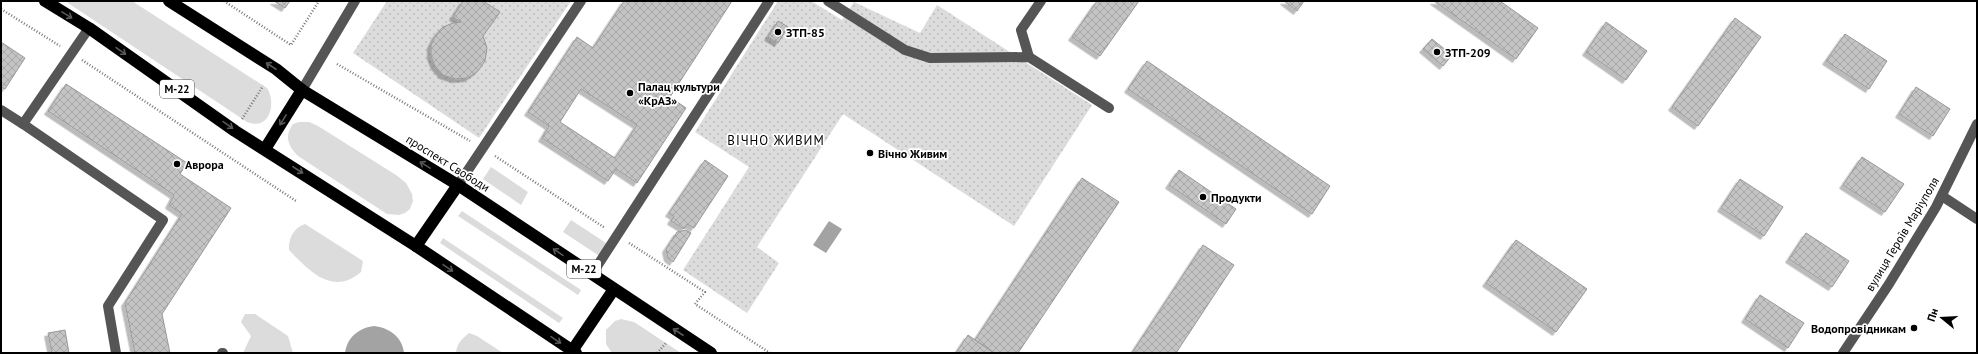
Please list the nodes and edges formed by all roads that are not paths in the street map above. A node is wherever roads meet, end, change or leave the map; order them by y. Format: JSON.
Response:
{"nodes":[{"id":1,"x":46,"y":1,"type":"edge"},
{"id":2,"x":169,"y":1,"type":"edge"},
{"id":3,"x":355,"y":1,"type":"edge"},
{"id":4,"x":581,"y":1,"type":"edge"},
{"id":5,"x":769,"y":1,"type":"edge"},
{"id":6,"x":828,"y":1,"type":"edge"},
{"id":7,"x":1041,"y":1,"type":"edge"},
{"id":8,"x":89,"y":28,"type":"junction"},
{"id":9,"x":1029,"y":57,"type":"junction"},
{"id":10,"x":302,"y":90,"type":"junction"},
{"id":11,"x":1109,"y":108,"type":"dead end"},
{"id":12,"x":1,"y":110,"type":"edge"},
{"id":13,"x":23,"y":124,"type":"junction"},
{"id":14,"x":1977,"y":124,"type":"edge"},
{"id":15,"x":265,"y":149,"type":"junction"},
{"id":16,"x":458,"y":185,"type":"junction"},
{"id":17,"x":1942,"y":196,"type":"junction"},
{"id":18,"x":1977,"y":219,"type":"edge"},
{"id":19,"x":416,"y":246,"type":"junction"},
{"id":20,"x":592,"y":274,"type":"junction"},
{"id":21,"x":614,"y":289,"type":"junction"},
{"id":22,"x":574,"y":352,"type":"edge"},
{"id":23,"x":116,"y":353,"type":"edge"},
{"id":24,"x":711,"y":353,"type":"edge"},
{"id":25,"x":1843,"y":353,"type":"edge"}],
"edges":[{"from":1,"to":8,"type":"highway","number":"М-22","one_way":true},
{"from":10,"to":2,"type":"highway","name":"проспект Свободи","number":"М-22","one_way":true},
{"from":3,"to":10,"type":"street"},
{"from":4,"to":16,"type":"street"},
{"from":5,"to":20,"type":"street"},
{"from":6,"to":9,"type":"street"},
{"from":7,"to":9,"type":"street"},
{"from":8,"to":13,"type":"street"},
{"from":8,"to":15,"type":"highway","number":"М-22","one_way":true},
{"from":9,"to":11,"type":"street"},
{"from":10,"to":15,"type":"highway","one_way":true},
{"from":16,"to":10,"type":"highway","name":"проспект Свободи","number":"М-22","one_way":true},
{"from":12,"to":13,"type":"street"},
{"from":13,"to":23,"type":"street"},
{"from":14,"to":17,"type":"street","name":"вулиця Героїв Маріуполя"},
{"from":15,"to":19,"type":"highway","number":"М-22","one_way":true},
{"from":16,"to":19,"type":"highway"},
{"from":20,"to":16,"type":"highway","name":"проспект Свободи","number":"М-22","one_way":true},
{"from":17,"to":18,"type":"street"},
{"from":17,"to":25,"type":"street","name":"вулиця Героїв Маріуполя"},
{"from":19,"to":22,"type":"highway","number":"М-22","one_way":true},
{"from":20,"to":21,"type":"highway","name":"проспект Свободи","number":"М-22"},
{"from":21,"to":22,"type":"highway"},
{"from":24,"to":21,"type":"highway","name":"проспект Свободи","number":"М-22","one_way":true}]}
